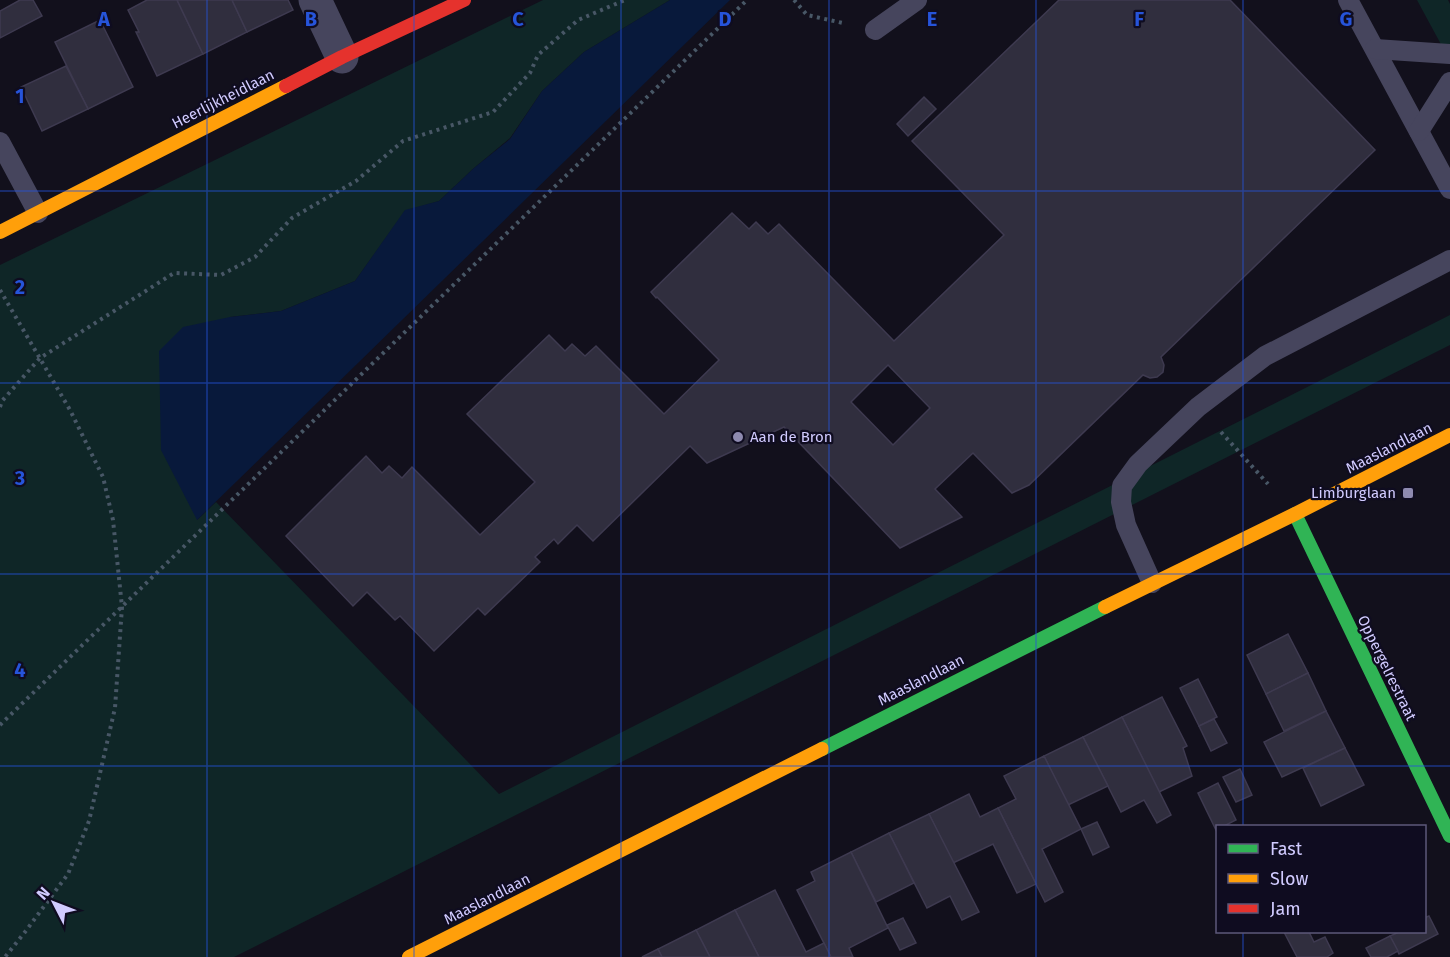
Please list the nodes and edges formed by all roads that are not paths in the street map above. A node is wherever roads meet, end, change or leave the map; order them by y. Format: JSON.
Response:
{"nodes":[{"id":1,"x":315,"y":0,"type":"edge"},
{"id":2,"x":464,"y":0,"type":"edge"},
{"id":3,"x":916,"y":0,"type":"edge"},
{"id":4,"x":1348,"y":0,"type":"edge"},
{"id":5,"x":875,"y":30,"type":"road end"},
{"id":6,"x":1375,"y":49,"type":"junction"},
{"id":7,"x":1450,"y":54,"type":"edge"},
{"id":8,"x":342,"y":57,"type":"junction"},
{"id":9,"x":1450,"y":82,"type":"edge"},
{"id":10,"x":1419,"y":131,"type":"junction"},
{"id":11,"x":0,"y":142,"type":"edge"},
{"id":12,"x":1450,"y":189,"type":"edge"},
{"id":13,"x":38,"y":213,"type":"junction"},
{"id":14,"x":0,"y":232,"type":"edge"},
{"id":15,"x":1450,"y":260,"type":"edge"},
{"id":16,"x":1450,"y":435,"type":"edge"},
{"id":17,"x":1295,"y":514,"type":"junction"},
{"id":18,"x":1152,"y":583,"type":"junction"},
{"id":19,"x":1450,"y":836,"type":"edge"},
{"id":20,"x":409,"y":957,"type":"edge"}],
"edges":[{"from":1,"to":8,"type":"street"},
{"from":2,"to":8,"type":"street","name":"Heerlijkheidlaan"},
{"from":3,"to":5,"type":"lane"},
{"from":4,"to":6,"type":"lane"},
{"from":6,"to":7,"type":"lane"},
{"from":6,"to":10,"type":"lane"},
{"from":8,"to":13,"type":"street","name":"Heerlijkheidlaan"},
{"from":9,"to":10,"type":"lane"},
{"from":10,"to":12,"type":"lane"},
{"from":11,"to":13,"type":"lane"},
{"from":13,"to":14,"type":"street","name":"Heerlijkheidlaan"},
{"from":15,"to":18,"type":"lane"},
{"from":16,"to":17,"type":"street","name":"Maaslandlaan"},
{"from":17,"to":18,"type":"street","name":"Maaslandlaan"},
{"from":17,"to":19,"type":"street","name":"Oppergelrestraat"},
{"from":18,"to":20,"type":"street","name":"Maaslandlaan"}]}
